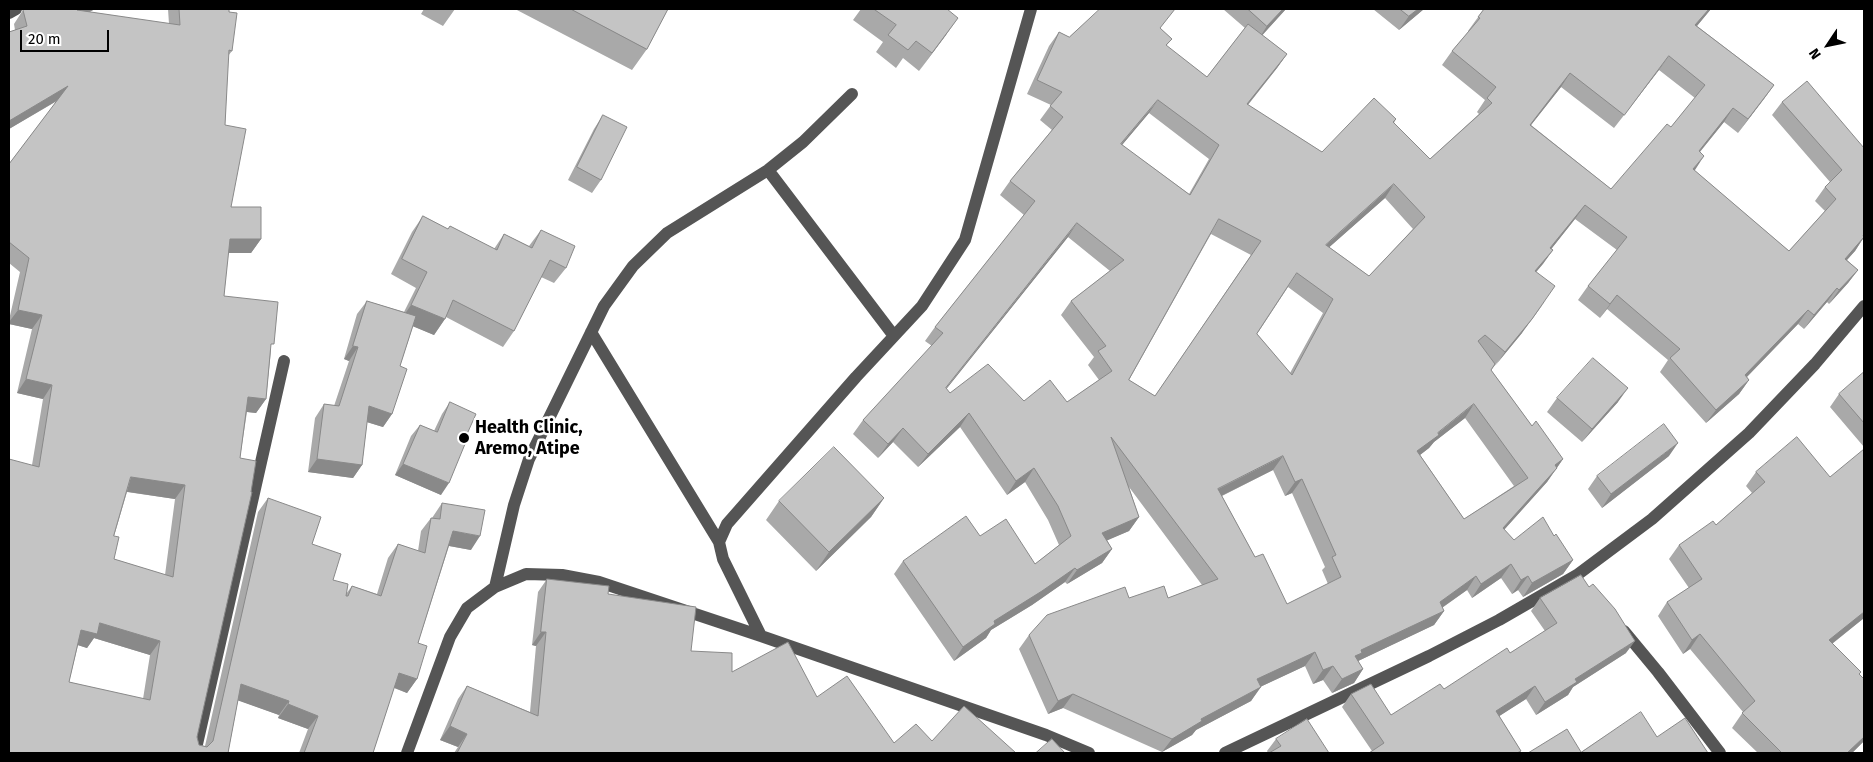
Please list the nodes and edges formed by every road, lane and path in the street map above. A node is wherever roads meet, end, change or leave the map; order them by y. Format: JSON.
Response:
{"nodes":[{"id":1,"x":16,"y":9,"type":"edge"},
{"id":2,"x":1031,"y":9,"type":"edge"},
{"id":3,"x":9,"y":13,"type":"edge"},
{"id":4,"x":852,"y":94,"type":"dead end"},
{"id":5,"x":768,"y":170,"type":"junction"},
{"id":6,"x":1864,"y":306,"type":"edge"},
{"id":7,"x":591,"y":332,"type":"junction"},
{"id":8,"x":894,"y":336,"type":"junction"},
{"id":9,"x":284,"y":361,"type":"dead end"},
{"id":10,"x":719,"y":542,"type":"junction"},
{"id":11,"x":495,"y":586,"type":"junction"},
{"id":12,"x":1614,"y":620,"type":"edge"},
{"id":13,"x":761,"y":636,"type":"junction"},
{"id":14,"x":195,"y":753,"type":"edge"},
{"id":15,"x":407,"y":753,"type":"edge"},
{"id":16,"x":1089,"y":753,"type":"edge"},
{"id":17,"x":1225,"y":753,"type":"edge"},
{"id":18,"x":1720,"y":753,"type":"edge"}],
"edges":[{"from":1,"to":3,"type":"street"},
{"from":2,"to":8,"type":"street"},
{"from":4,"to":5,"type":"street"},
{"from":5,"to":7,"type":"street"},
{"from":5,"to":8,"type":"street"},
{"from":6,"to":17,"type":"street"},
{"from":7,"to":10,"type":"street"},
{"from":7,"to":11,"type":"street"},
{"from":8,"to":10,"type":"street"},
{"from":9,"to":14,"type":"street"},
{"from":10,"to":13,"type":"street"},
{"from":11,"to":13,"type":"street"},
{"from":11,"to":15,"type":"street"},
{"from":12,"to":18,"type":"street"},
{"from":13,"to":16,"type":"street"}]}
